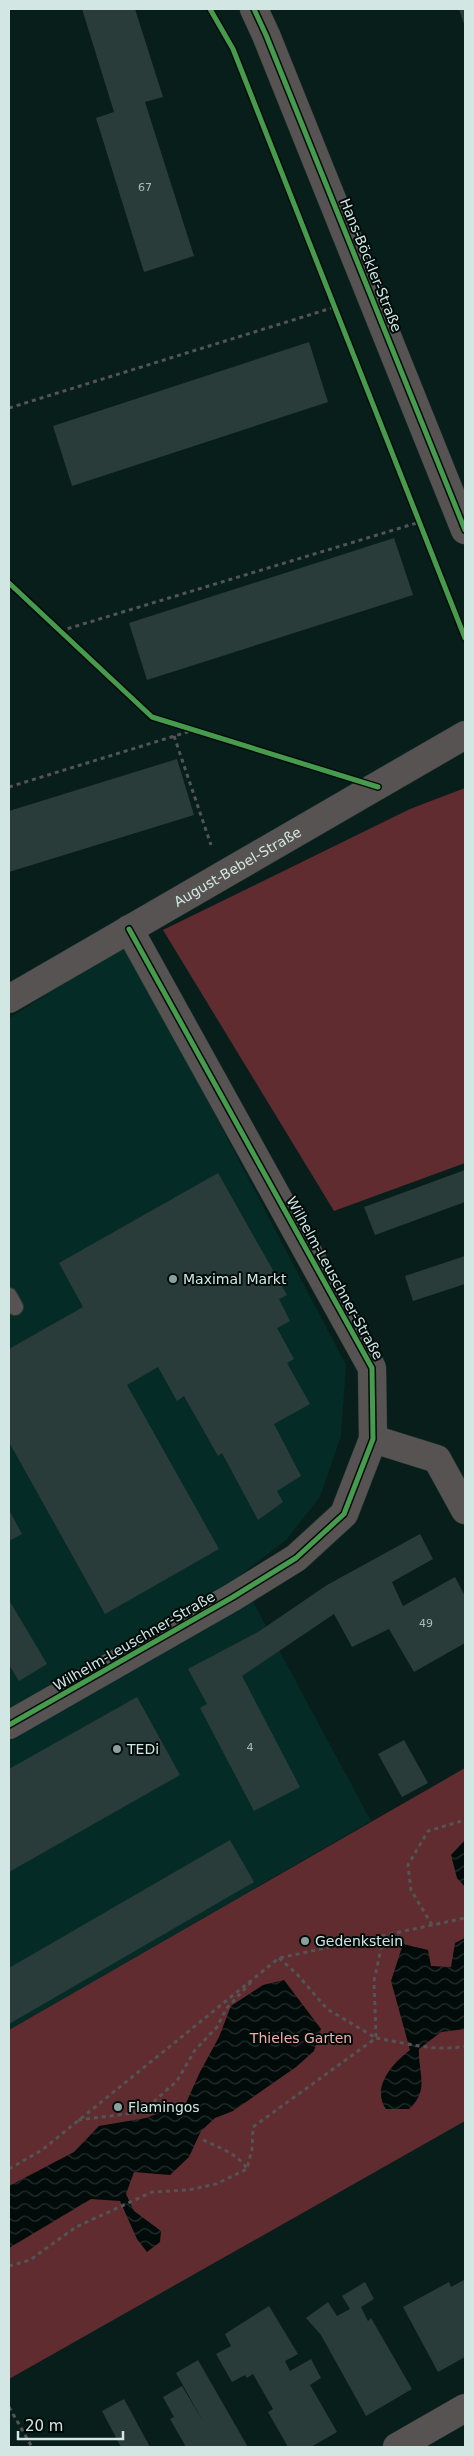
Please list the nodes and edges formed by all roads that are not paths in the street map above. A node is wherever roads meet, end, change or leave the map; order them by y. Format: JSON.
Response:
{"nodes":[{"id":1,"x":254,"y":9,"type":"edge"},
{"id":2,"x":465,"y":530,"type":"edge"},
{"id":3,"x":465,"y":735,"type":"edge"},
{"id":4,"x":129,"y":929,"type":"junction"},
{"id":5,"x":9,"y":999,"type":"edge"},
{"id":6,"x":373,"y":1439,"type":"junction"},
{"id":7,"x":465,"y":1510,"type":"edge"},
{"id":8,"x":9,"y":1725,"type":"edge"},
{"id":9,"x":465,"y":2408,"type":"edge"},
{"id":10,"x":397,"y":2447,"type":"edge"}],
"edges":[{"from":1,"to":2,"type":"street","name":"Hans-Böckler-Straße"},
{"from":3,"to":4,"type":"street","name":"August-Bebel-Straße"},
{"from":4,"to":5,"type":"street","name":"August-Bebel-Straße"},
{"from":4,"to":6,"type":"street","name":"Wilhelm-Leuschner-Straße"},
{"from":6,"to":7,"type":"street"},
{"from":6,"to":8,"type":"street","name":"Wilhelm-Leuschner-Straße"},
{"from":9,"to":10,"type":"street"}]}
